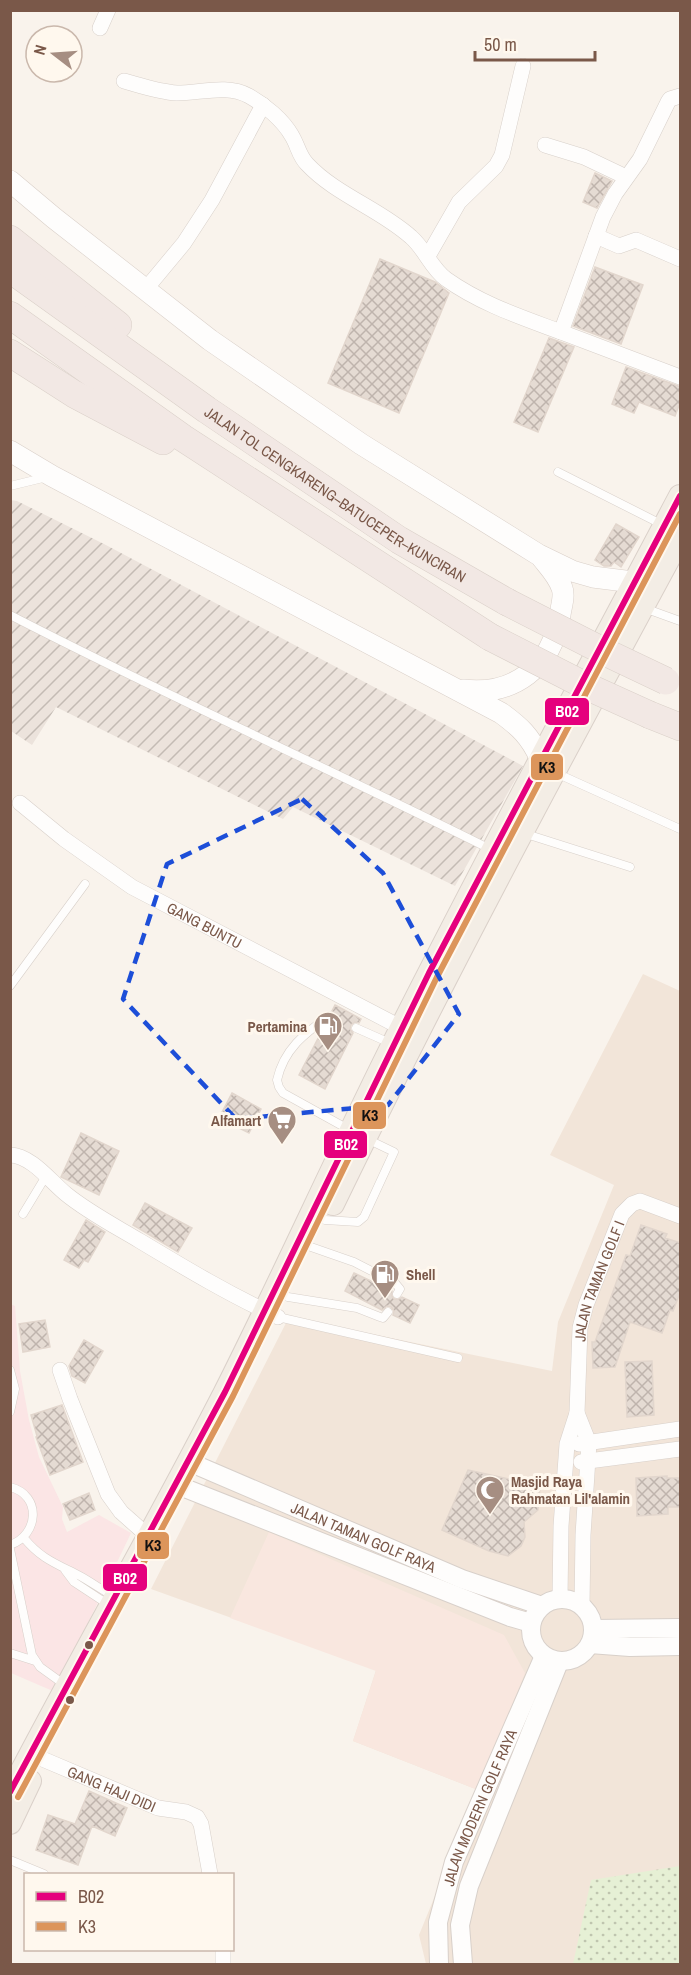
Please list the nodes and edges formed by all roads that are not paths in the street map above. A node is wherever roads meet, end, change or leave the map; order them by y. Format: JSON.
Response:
{"nodes":[{"id":1,"x":108,"y":10,"type":"edge"},
{"id":2,"x":100,"y":28,"type":"dead end"},
{"id":3,"x":523,"y":66,"type":"dead end"},
{"id":4,"x":124,"y":81,"type":"dead end"},
{"id":5,"x":681,"y":96,"type":"edge"},
{"id":6,"x":262,"y":105,"type":"junction"},
{"id":7,"x":545,"y":145,"type":"dead end"},
{"id":8,"x":626,"y":177,"type":"junction"},
{"id":9,"x":10,"y":181,"type":"edge"},
{"id":10,"x":596,"y":236,"type":"junction"},
{"id":11,"x":10,"y":239,"type":"edge"},
{"id":12,"x":428,"y":256,"type":"junction"},
{"id":13,"x":681,"y":259,"type":"edge"},
{"id":14,"x":10,"y":269,"type":"edge"},
{"id":15,"x":146,"y":290,"type":"junction"},
{"id":16,"x":10,"y":315,"type":"edge"},
{"id":17,"x":561,"y":332,"type":"junction"},
{"id":18,"x":10,"y":353,"type":"edge"},
{"id":19,"x":681,"y":377,"type":"edge"},
{"id":20,"x":10,"y":451,"type":"edge"},
{"id":21,"x":558,"y":472,"type":"dead end"},
{"id":22,"x":52,"y":476,"type":"junction"},
{"id":23,"x":10,"y":486,"type":"edge"},
{"id":24,"x":320,"y":486,"type":"junction"},
{"id":25,"x":681,"y":496,"type":"edge"},
{"id":26,"x":296,"y":513,"type":"junction"},
{"id":27,"x":673,"y":532,"type":"edge"},
{"id":28,"x":539,"y":555,"type":"junction"},
{"id":29,"x":633,"y":582,"type":"junction"},
{"id":30,"x":643,"y":607,"type":"junction"},
{"id":31,"x":10,"y":615,"type":"edge"},
{"id":32,"x":681,"y":621,"type":"edge"},
{"id":33,"x":673,"y":684,"type":"edge"},
{"id":34,"x":457,"y":689,"type":"junction"},
{"id":35,"x":681,"y":727,"type":"edge"},
{"id":36,"x":547,"y":765,"type":"junction"},
{"id":37,"x":20,"y":803,"type":"dead end"},
{"id":38,"x":681,"y":829,"type":"edge"},
{"id":39,"x":522,"y":833,"type":"junction"},
{"id":40,"x":493,"y":850,"type":"junction"},
{"id":41,"x":630,"y":867,"type":"dead end"},
{"id":42,"x":85,"y":884,"type":"dead end"},
{"id":43,"x":10,"y":986,"type":"edge"},
{"id":44,"x":329,"y":1016,"type":"dead end"},
{"id":45,"x":356,"y":1028,"type":"dead end"},
{"id":46,"x":401,"y":1042,"type":"junction"},
{"id":47,"x":358,"y":1134,"type":"junction"},
{"id":48,"x":10,"y":1155,"type":"edge"},
{"id":49,"x":45,"y":1176,"type":"junction"},
{"id":50,"x":23,"y":1214,"type":"dead end"},
{"id":51,"x":681,"y":1216,"type":"edge"},
{"id":52,"x":325,"y":1220,"type":"junction"},
{"id":53,"x":311,"y":1247,"type":"junction"},
{"id":54,"x":397,"y":1294,"type":"dead end"},
{"id":55,"x":276,"y":1308,"type":"junction"},
{"id":56,"x":388,"y":1312,"type":"dead end"},
{"id":57,"x":458,"y":1358,"type":"dead end"},
{"id":58,"x":10,"y":1370,"type":"edge"},
{"id":59,"x":60,"y":1370,"type":"dead end"},
{"id":60,"x":10,"y":1412,"type":"edge"},
{"id":61,"x":577,"y":1413,"type":"junction"},
{"id":62,"x":681,"y":1429,"type":"edge"},
{"id":63,"x":589,"y":1443,"type":"junction"},
{"id":64,"x":567,"y":1444,"type":"junction"},
{"id":65,"x":681,"y":1449,"type":"edge"},
{"id":66,"x":566,"y":1461,"type":"junction"},
{"id":67,"x":588,"y":1462,"type":"junction"},
{"id":68,"x":195,"y":1464,"type":"junction"},
{"id":69,"x":10,"y":1487,"type":"edge"},
{"id":70,"x":183,"y":1487,"type":"junction"},
{"id":71,"x":148,"y":1536,"type":"junction"},
{"id":72,"x":24,"y":1538,"type":"junction"},
{"id":73,"x":10,"y":1547,"type":"edge"},
{"id":74,"x":583,"y":1550,"type":"junction"},
{"id":75,"x":561,"y":1551,"type":"junction"},
{"id":76,"x":12,"y":1561,"type":"edge"},
{"id":77,"x":561,"y":1599,"type":"junction"},
{"id":78,"x":112,"y":1601,"type":"junction"},
{"id":79,"x":542,"y":1606,"type":"junction"},
{"id":80,"x":582,"y":1606,"type":"junction"},
{"id":81,"x":531,"y":1623,"type":"junction"},
{"id":82,"x":681,"y":1628,"type":"edge"},
{"id":83,"x":592,"y":1636,"type":"junction"},
{"id":84,"x":681,"y":1646,"type":"edge"},
{"id":85,"x":10,"y":1653,"type":"edge"},
{"id":86,"x":551,"y":1659,"type":"junction"},
{"id":87,"x":35,"y":1661,"type":"junction"},
{"id":88,"x":62,"y":1683,"type":"junction"},
{"id":89,"x":40,"y":1758,"type":"junction"},
{"id":90,"x":16,"y":1771,"type":"edge"},
{"id":91,"x":10,"y":1793,"type":"edge"},
{"id":92,"x":10,"y":1823,"type":"edge"},
{"id":93,"x":10,"y":1860,"type":"edge"},
{"id":94,"x":39,"y":1873,"type":"edge"},
{"id":95,"x":210,"y":1873,"type":"edge"},
{"id":96,"x":439,"y":1965,"type":"edge"},
{"id":97,"x":463,"y":1965,"type":"edge"}],
"edges":[{"from":1,"to":2,"type":"street"},
{"from":3,"to":12,"type":"street"},
{"from":4,"to":6,"type":"street"},
{"from":5,"to":8,"type":"street"},
{"from":6,"to":12,"type":"street"},
{"from":6,"to":15,"type":"street"},
{"from":7,"to":8,"type":"street"},
{"from":8,"to":10,"type":"street"},
{"from":9,"to":15,"type":"main road"},
{"from":10,"to":13,"type":"street"},
{"from":10,"to":17,"type":"street"},
{"from":11,"to":24,"type":"highway"},
{"from":12,"to":17,"type":"street"},
{"from":14,"to":24,"type":"highway","name":"JALAN TOL CENGKARENG–BATUCEPER–KUNCIRAN"},
{"from":15,"to":28,"type":"main road"},
{"from":16,"to":26,"type":"highway"},
{"from":17,"to":19,"type":"street"},
{"from":18,"to":26,"type":"highway"},
{"from":20,"to":22,"type":"main road"},
{"from":21,"to":27,"type":"lane"},
{"from":22,"to":23,"type":"lane"},
{"from":22,"to":34,"type":"main road"},
{"from":24,"to":33,"type":"highway","name":"JALAN TOL CENGKARENG–BATUCEPER–KUNCIRAN","bridge":true},
{"from":25,"to":27,"type":"main road"},
{"from":26,"to":35,"type":"highway","bridge":true},
{"from":27,"to":29,"type":"main road"},
{"from":27,"to":30,"type":"main road"},
{"from":28,"to":29,"type":"main road"},
{"from":28,"to":34,"type":"main road"},
{"from":29,"to":36,"type":"main road"},
{"from":30,"to":32,"type":"lane"},
{"from":30,"to":36,"type":"main road"},
{"from":31,"to":40,"type":"lane"},
{"from":34,"to":36,"type":"main road"},
{"from":36,"to":38,"type":"lane"},
{"from":36,"to":39,"type":"main road"},
{"from":36,"to":40,"type":"main road"},
{"from":37,"to":46,"type":"street","name":"GANG BUNTU"},
{"from":39,"to":41,"type":"lane"},
{"from":39,"to":46,"type":"main road"},
{"from":40,"to":46,"type":"main road"},
{"from":42,"to":43,"type":"lane"},
{"from":44,"to":47,"type":"lane"},
{"from":45,"to":46,"type":"lane"},
{"from":46,"to":47,"type":"main road"},
{"from":47,"to":52,"type":"main road"},
{"from":47,"to":52,"type":"lane"},
{"from":47,"to":55,"type":"main road"},
{"from":48,"to":49,"type":"street"},
{"from":49,"to":50,"type":"lane"},
{"from":49,"to":55,"type":"street"},
{"from":51,"to":61,"type":"street","name":"JALAN TAMAN GOLF I"},
{"from":52,"to":53,"type":"main road"},
{"from":53,"to":54,"type":"lane"},
{"from":53,"to":55,"type":"main road"},
{"from":55,"to":56,"type":"lane"},
{"from":55,"to":57,"type":"lane"},
{"from":55,"to":68,"type":"main road"},
{"from":58,"to":60,"type":"lane"},
{"from":59,"to":71,"type":"street"},
{"from":61,"to":63,"type":"street","name":"JALAN TAMAN GOLF I"},
{"from":61,"to":64,"type":"street","name":"JALAN TAMAN GOLF I"},
{"from":62,"to":63,"type":"street"},
{"from":63,"to":64,"type":"street"},
{"from":63,"to":67,"type":"street"},
{"from":64,"to":66,"type":"street","name":"JALAN TAMAN GOLF I"},
{"from":65,"to":67,"type":"street"},
{"from":66,"to":67,"type":"street"},
{"from":66,"to":75,"type":"street","name":"JALAN TAMAN GOLF I"},
{"from":67,"to":74,"type":"street"},
{"from":68,"to":70,"type":"main road"},
{"from":68,"to":79,"type":"street","name":"JALAN TAMAN GOLF RAYA"},
{"from":69,"to":72,"type":"lane"},
{"from":70,"to":71,"type":"main road"},
{"from":70,"to":81,"type":"street","name":"JALAN TAMAN GOLF RAYA"},
{"from":70,"to":89,"type":"main road"},
{"from":71,"to":78,"type":"main road"},
{"from":72,"to":73,"type":"lane"},
{"from":72,"to":78,"type":"lane"},
{"from":73,"to":76,"type":"lane"},
{"from":74,"to":75,"type":"street"},
{"from":74,"to":80,"type":"street"},
{"from":75,"to":77,"type":"street","name":"JALAN TAMAN GOLF I"},
{"from":76,"to":87,"type":"lane"},
{"from":77,"to":79,"type":"street"},
{"from":77,"to":80,"type":"street"},
{"from":78,"to":88,"type":"main road"},
{"from":79,"to":81,"type":"street"},
{"from":80,"to":83,"type":"street"},
{"from":81,"to":86,"type":"street"},
{"from":82,"to":83,"type":"street"},
{"from":83,"to":84,"type":"street"},
{"from":83,"to":86,"type":"street"},
{"from":85,"to":87,"type":"lane"},
{"from":86,"to":96,"type":"street","name":"JALAN MODERN GOLF RAYA"},
{"from":86,"to":97,"type":"street","name":"JALAN MODERN GOLF RAYA"},
{"from":87,"to":88,"type":"lane"},
{"from":88,"to":90,"type":"main road"},
{"from":89,"to":92,"type":"main road"},
{"from":89,"to":95,"type":"street","name":"GANG HAJI DIDI"},
{"from":90,"to":91,"type":"main road"},
{"from":93,"to":94,"type":"lane"}]}
